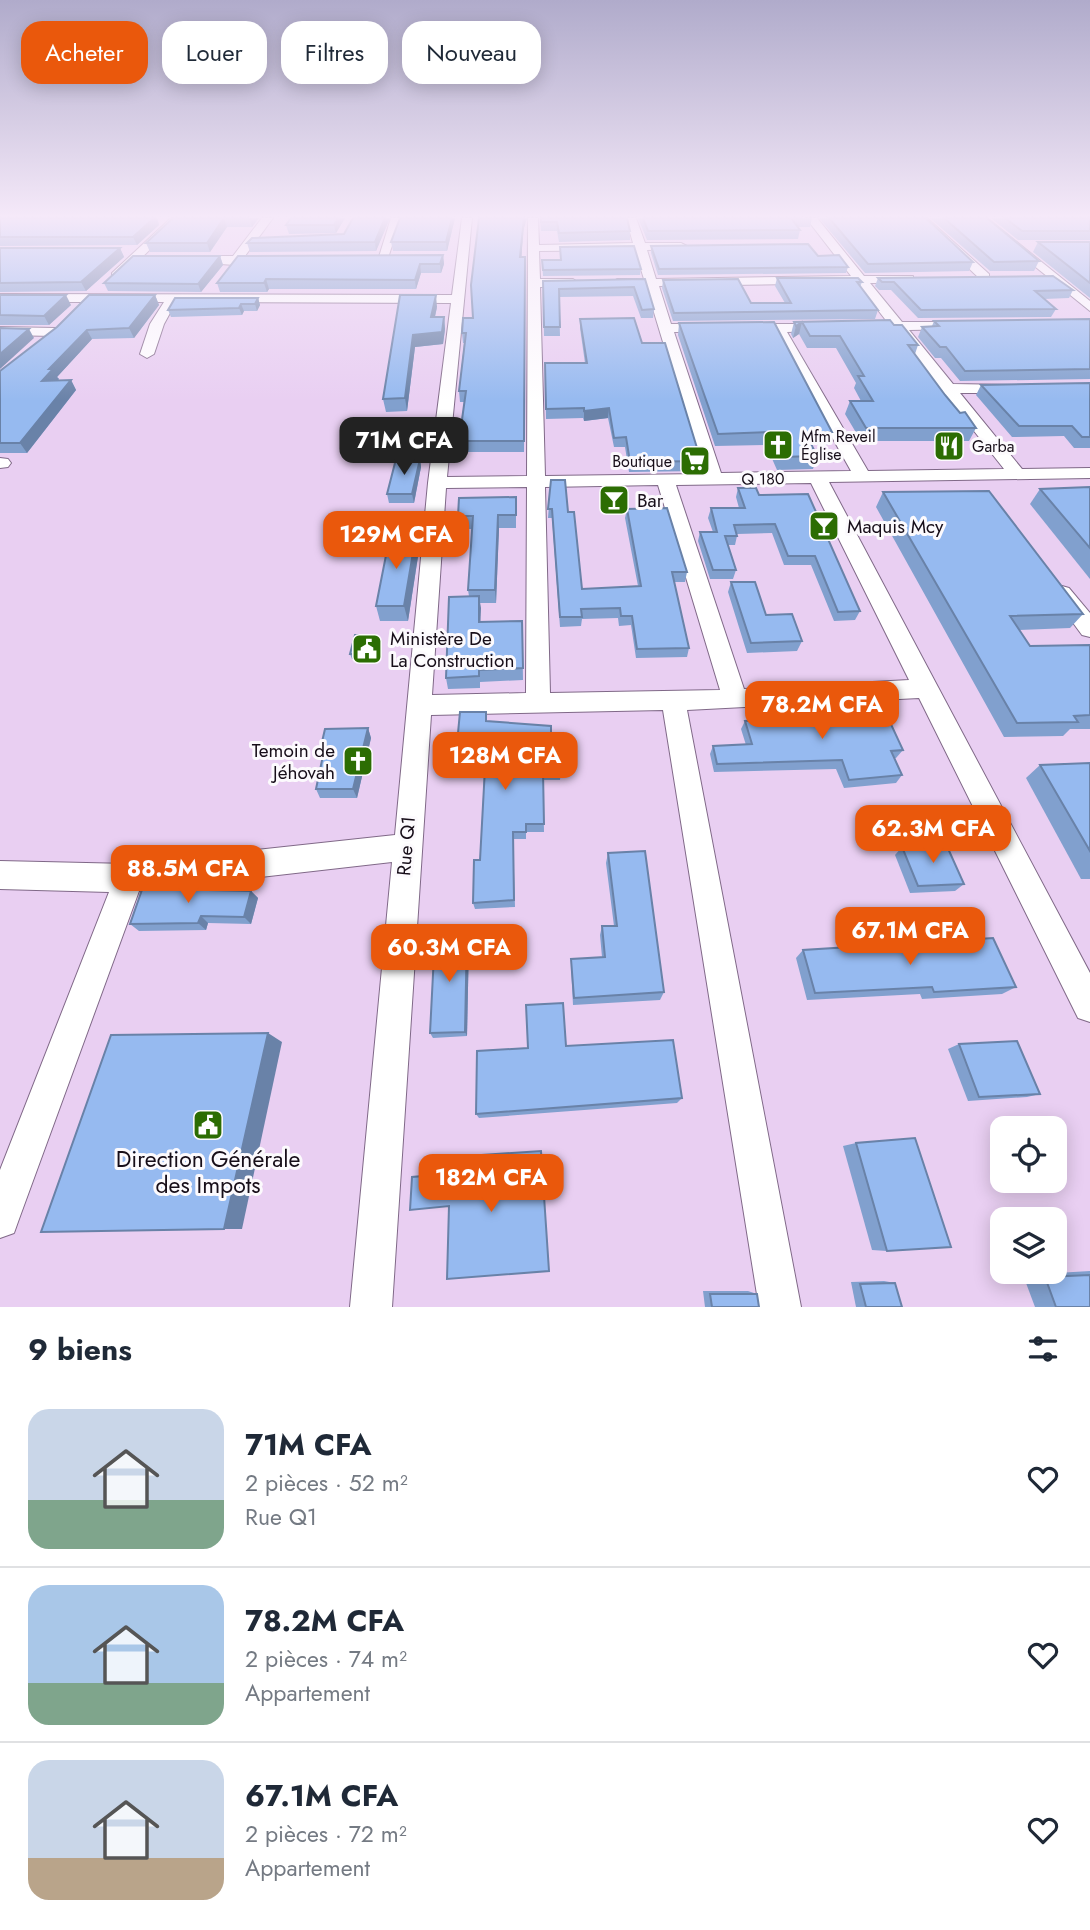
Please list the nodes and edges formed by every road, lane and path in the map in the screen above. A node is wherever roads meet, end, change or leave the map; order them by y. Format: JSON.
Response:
{"nodes":[{"id":1,"x":112,"y":279,"type":"edge"},
{"id":2,"x":461,"y":279,"type":"edge"},
{"id":3,"x":534,"y":279,"type":"edge"},
{"id":4,"x":652,"y":279,"type":"edge"},
{"id":5,"x":860,"y":279,"type":"joint"},
{"id":6,"x":1055,"y":279,"type":"edge"},
{"id":7,"x":653,"y":282,"type":"junction"},
{"id":8,"x":534,"y":283,"type":"junction"},
{"id":9,"x":0,"y":298,"type":"edge"},
{"id":10,"x":92,"y":298,"type":"junction"},
{"id":11,"x":173,"y":298,"type":"junction"},
{"id":12,"x":459,"y":299,"type":"junction"},
{"id":13,"x":1090,"y":307,"type":"edge"},
{"id":14,"x":65,"y":323,"type":"junction"},
{"id":15,"x":980,"y":325,"type":"edge"},
{"id":16,"x":831,"y":327,"type":"edge"},
{"id":17,"x":858,"y":327,"type":"edge"},
{"id":18,"x":898,"y":327,"type":"junction"},
{"id":19,"x":667,"y":328,"type":"junction"},
{"id":20,"x":778,"y":328,"type":"junction"},
{"id":21,"x":0,"y":331,"type":"edge"},
{"id":22,"x":38,"y":348,"type":"edge"},
{"id":23,"x":146,"y":354,"type":"dead end"},
{"id":24,"x":1026,"y":387,"type":"edge"},
{"id":25,"x":948,"y":389,"type":"junction"},
{"id":26,"x":1090,"y":474,"type":"edge"},
{"id":27,"x":1018,"y":475,"type":"junction"},
{"id":28,"x":974,"y":476,"type":"junction"},
{"id":29,"x":863,"y":477,"type":"junction"},
{"id":30,"x":818,"y":479,"type":"junction"},
{"id":31,"x":714,"y":480,"type":"junction"},
{"id":32,"x":666,"y":481,"type":"junction"},
{"id":33,"x":536,"y":482,"type":"junction"},
{"id":34,"x":437,"y":483,"type":"junction"},
{"id":35,"x":990,"y":498,"type":"edge"},
{"id":36,"x":1049,"y":575,"type":"edge"},
{"id":37,"x":1090,"y":629,"type":"edge"},
{"id":38,"x":927,"y":688,"type":"junction"},
{"id":39,"x":673,"y":699,"type":"junction"},
{"id":40,"x":735,"y":699,"type":"junction"},
{"id":41,"x":538,"y":702,"type":"junction"},
{"id":42,"x":418,"y":705,"type":"junction"},
{"id":43,"x":406,"y":848,"type":"junction"},
{"id":44,"x":0,"y":875,"type":"edge"},
{"id":45,"x":130,"y":878,"type":"junction"},
{"id":46,"x":1090,"y":1006,"type":"edge"},
{"id":47,"x":0,"y":1219,"type":"edge"},
{"id":48,"x":371,"y":1307,"type":"edge"},
{"id":49,"x":780,"y":1307,"type":"edge"}],
"edges":[{"from":1,"to":10,"type":"street"},
{"from":2,"to":12,"type":"street","name":"Rue Q1"},
{"from":3,"to":8,"type":"street"},
{"from":4,"to":7,"type":"street"},
{"from":5,"to":7,"type":"street"},
{"from":5,"to":18,"type":"street"},
{"from":6,"to":13,"type":"street"},
{"from":7,"to":8,"type":"street"},
{"from":7,"to":19,"type":"street"},
{"from":8,"to":33,"type":"street"},
{"from":9,"to":10,"type":"street"},
{"from":10,"to":11,"type":"street"},
{"from":10,"to":14,"type":"street"},
{"from":11,"to":12,"type":"street"},
{"from":11,"to":23,"type":"street"},
{"from":12,"to":34,"type":"street","name":"Rue Q1"},
{"from":14,"to":21,"type":"street"},
{"from":14,"to":22,"type":"street"},
{"from":15,"to":18,"type":"street"},
{"from":16,"to":20,"type":"street"},
{"from":17,"to":18,"type":"street"},
{"from":18,"to":25,"type":"street"},
{"from":19,"to":20,"type":"street"},
{"from":19,"to":31,"type":"street"},
{"from":20,"to":29,"type":"street"},
{"from":24,"to":25,"type":"street"},
{"from":25,"to":27,"type":"street"},
{"from":26,"to":27,"type":"street","name":"Q 180"},
{"from":27,"to":28,"type":"street","name":"Q 180"},
{"from":28,"to":29,"type":"street","name":"Q 180"},
{"from":28,"to":35,"type":"street"},
{"from":29,"to":30,"type":"street","name":"Q 180"},
{"from":30,"to":31,"type":"street","name":"Q 180"},
{"from":30,"to":38,"type":"street"},
{"from":31,"to":32,"type":"street","name":"Q 180"},
{"from":32,"to":33,"type":"street","name":"Q 180"},
{"from":32,"to":40,"type":"street"},
{"from":33,"to":34,"type":"street","name":"Q 180"},
{"from":33,"to":41,"type":"street"},
{"from":34,"to":42,"type":"street","name":"Rue Q1"},
{"from":36,"to":37,"type":"street"},
{"from":38,"to":40,"type":"street"},
{"from":38,"to":46,"type":"street"},
{"from":39,"to":40,"type":"street"},
{"from":39,"to":41,"type":"street"},
{"from":39,"to":49,"type":"street"},
{"from":41,"to":42,"type":"street"},
{"from":42,"to":43,"type":"street","name":"Rue Q1"},
{"from":43,"to":45,"type":"street"},
{"from":43,"to":48,"type":"street","name":"Rue Q1"},
{"from":44,"to":45,"type":"street"},
{"from":45,"to":47,"type":"street"}]}
